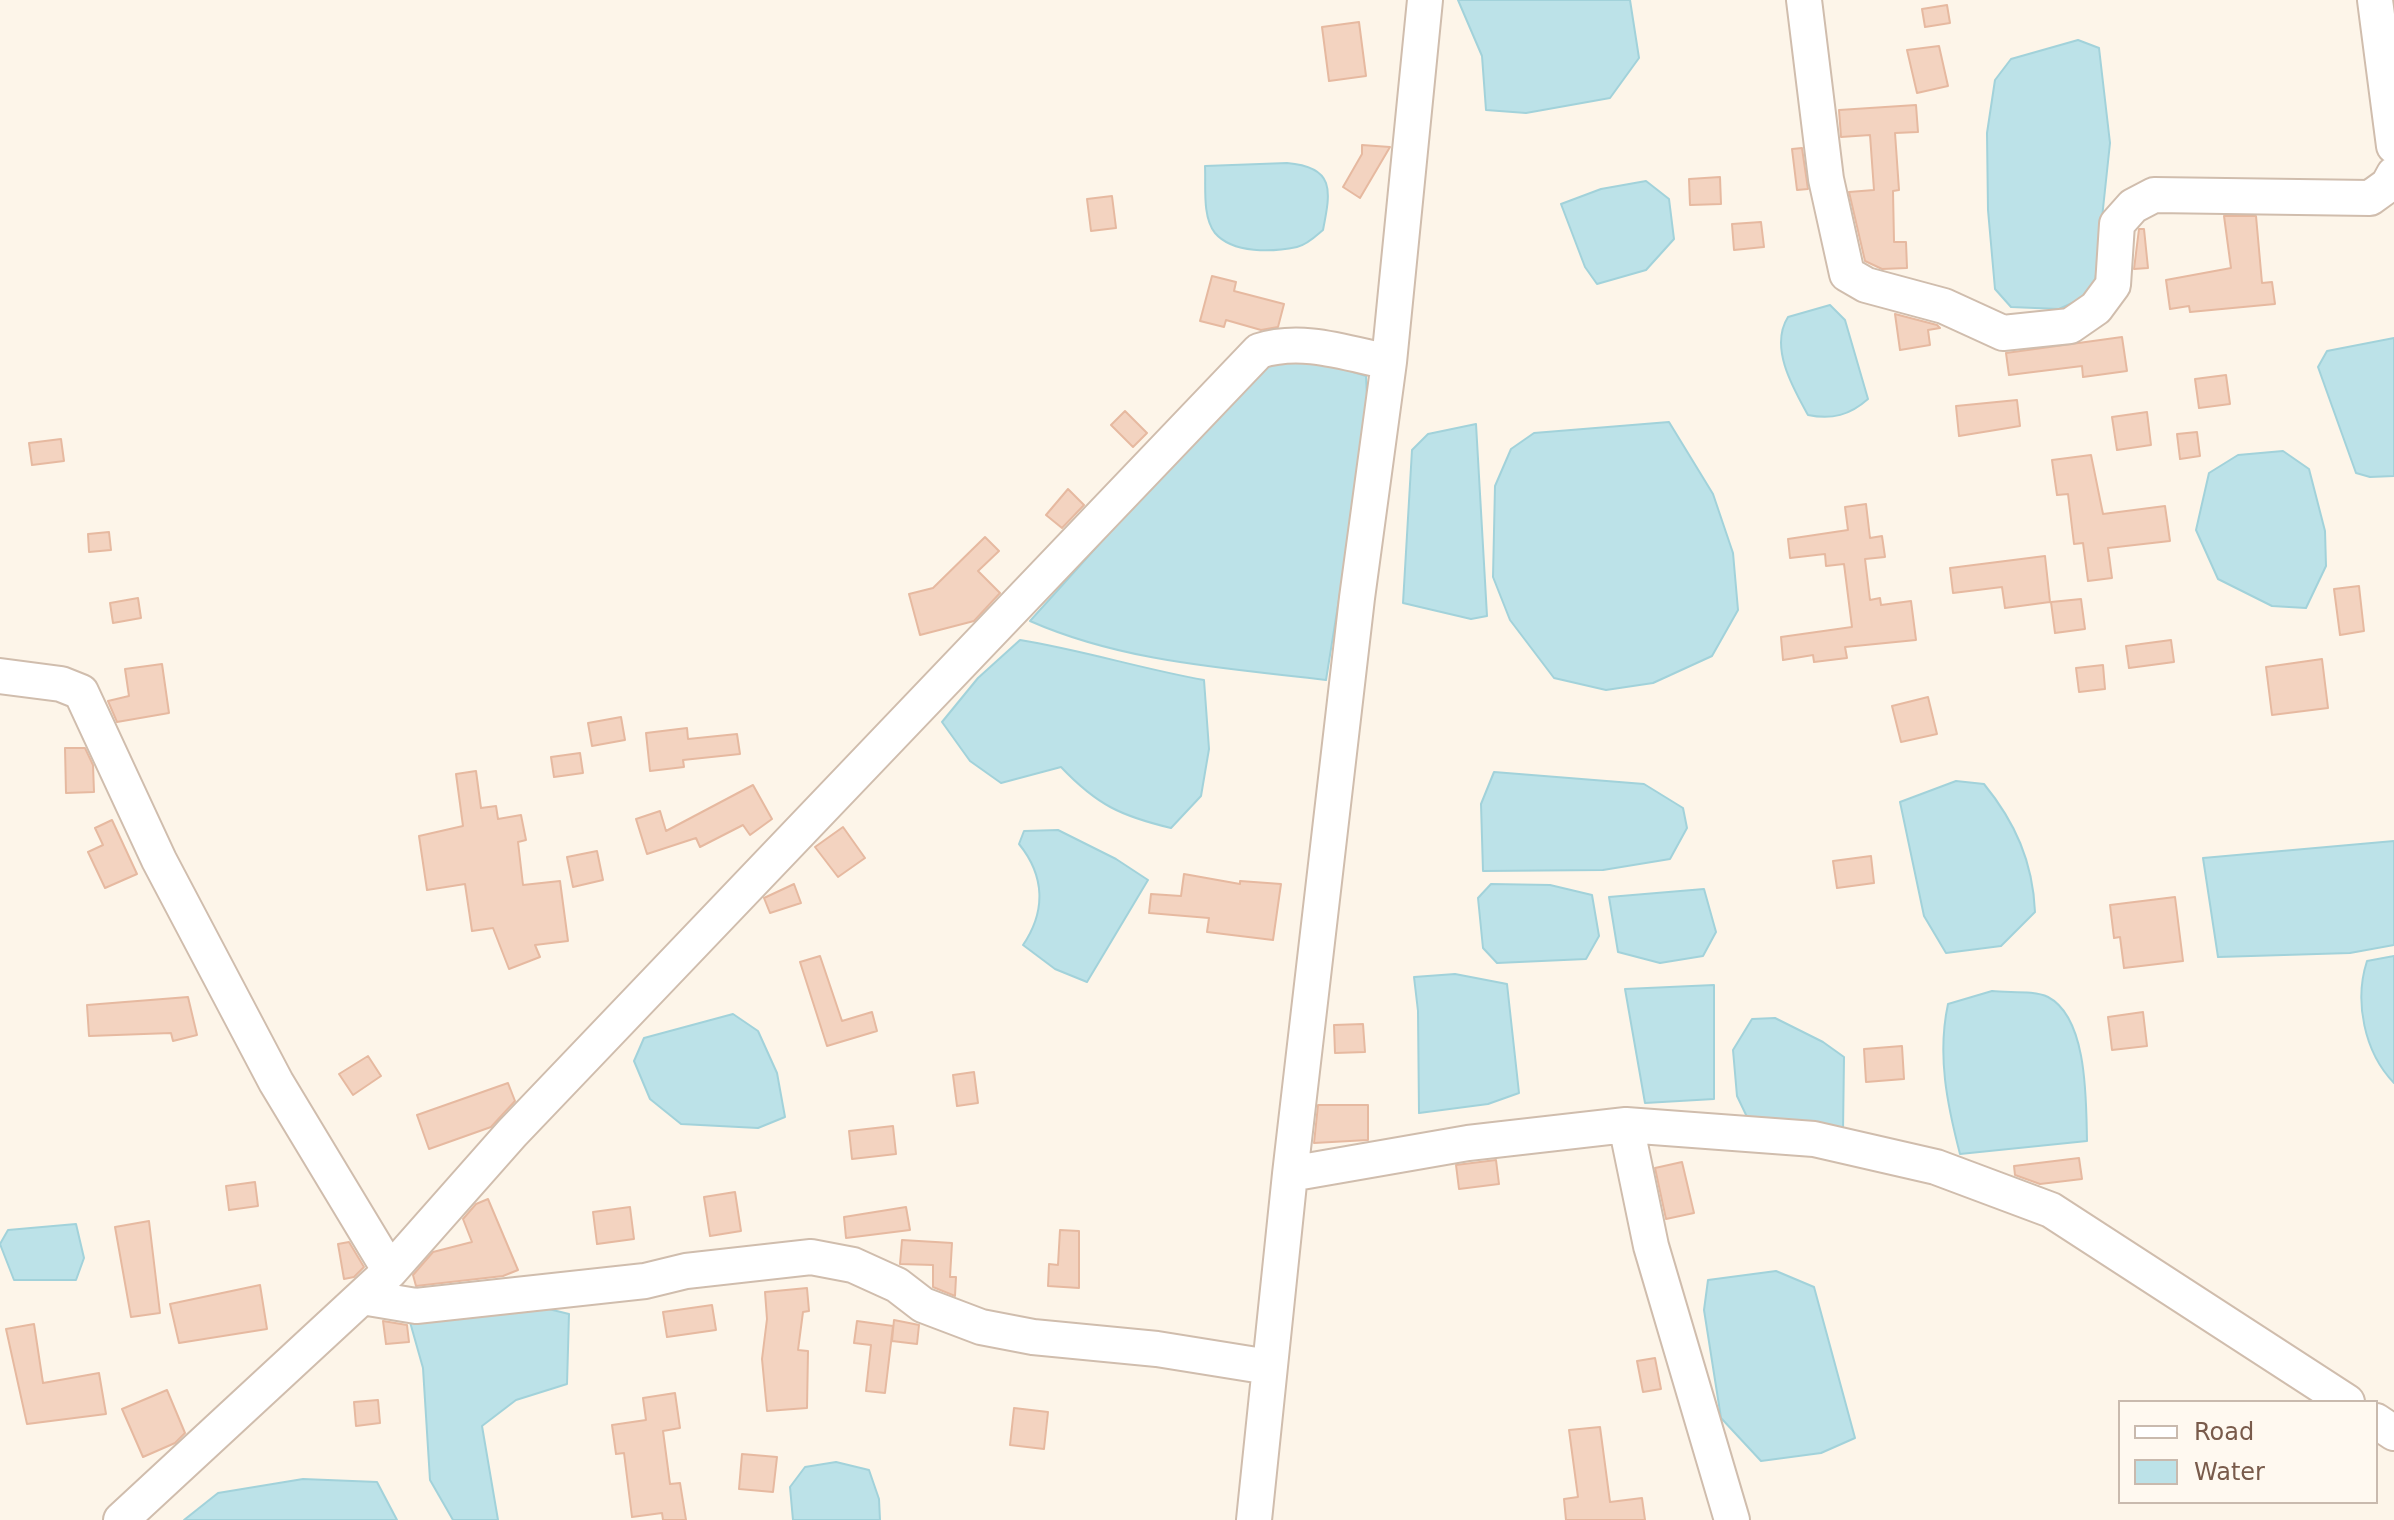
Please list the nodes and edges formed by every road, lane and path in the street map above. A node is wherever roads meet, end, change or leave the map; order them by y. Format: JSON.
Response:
{"nodes":[{"id":1,"x":1425,"y":0,"type":"edge"},
{"id":2,"x":1804,"y":0,"type":"edge"},
{"id":3,"x":2375,"y":0,"type":"edge"},
{"id":4,"x":2394,"y":146,"type":"edge"},
{"id":5,"x":2394,"y":174,"type":"edge"},
{"id":6,"x":1389,"y":362,"type":"junction"},
{"id":7,"x":0,"y":676,"type":"edge"},
{"id":8,"x":1626,"y":1125,"type":"junction"},
{"id":9,"x":1290,"y":1174,"type":"junction"},
{"id":10,"x":390,"y":1271,"type":"junction"},
{"id":11,"x":362,"y":1297,"type":"junction"},
{"id":12,"x":1269,"y":1367,"type":"junction"},
{"id":13,"x":2344,"y":1400,"type":"edge"},
{"id":14,"x":121,"y":1520,"type":"edge"},
{"id":15,"x":1254,"y":1520,"type":"edge"},
{"id":16,"x":1732,"y":1520,"type":"edge"}],
"edges":[{"from":1,"to":6,"type":"street"},
{"from":2,"to":5,"type":"street"},
{"from":3,"to":4,"type":"street"},
{"from":6,"to":9,"type":"street"},
{"from":6,"to":10,"type":"street"},
{"from":7,"to":10,"type":"street"},
{"from":8,"to":9,"type":"street"},
{"from":8,"to":13,"type":"street"},
{"from":8,"to":16,"type":"street"},
{"from":9,"to":12,"type":"street"},
{"from":10,"to":11,"type":"street"},
{"from":11,"to":12,"type":"street"},
{"from":11,"to":14,"type":"street"},
{"from":12,"to":15,"type":"street"}]}
